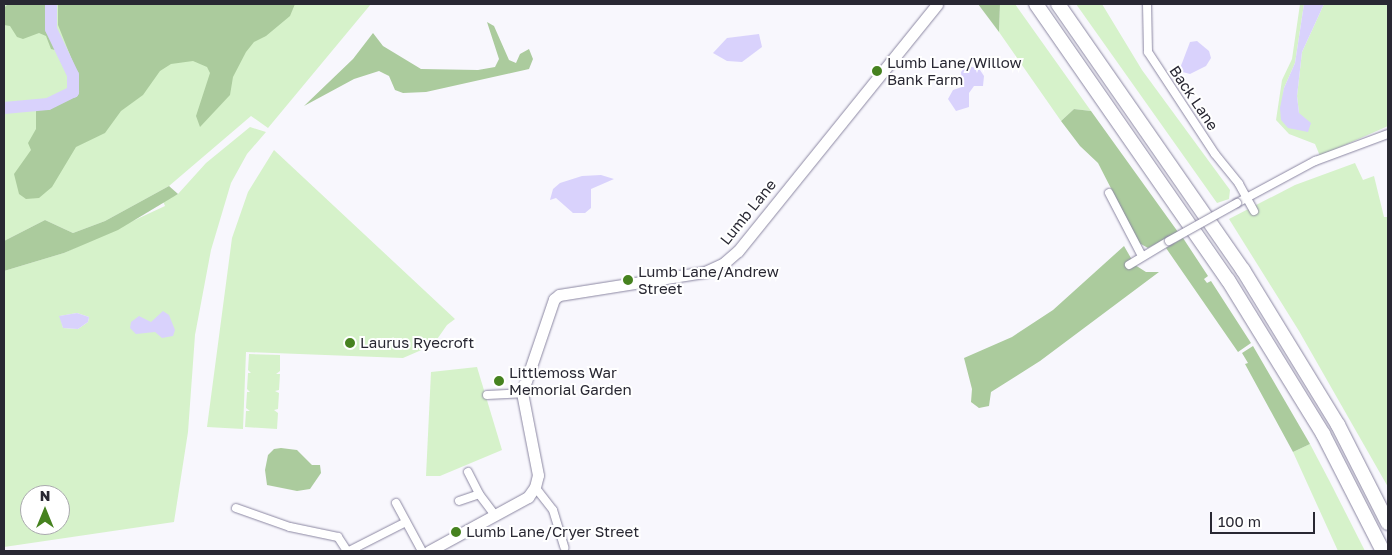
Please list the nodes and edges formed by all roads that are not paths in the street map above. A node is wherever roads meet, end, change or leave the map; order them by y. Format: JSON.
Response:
{"nodes":[{"id":1,"x":938,"y":4,"type":"edge"},
{"id":2,"x":1036,"y":4,"type":"edge"},
{"id":3,"x":1058,"y":4,"type":"edge"},
{"id":4,"x":1147,"y":4,"type":"edge"},
{"id":5,"x":1388,"y":134,"type":"edge"},
{"id":6,"x":1110,"y":193,"type":"dead end"},
{"id":7,"x":1247,"y":197,"type":"junction"},
{"id":8,"x":1254,"y":211,"type":"dead end"},
{"id":9,"x":1142,"y":256,"type":"junction"},
{"id":10,"x":1128,"y":265,"type":"dead end"},
{"id":11,"x":522,"y":394,"type":"junction"},
{"id":12,"x":488,"y":396,"type":"dead end"},
{"id":13,"x":468,"y":472,"type":"dead end"},
{"id":14,"x":536,"y":487,"type":"junction"},
{"id":15,"x":479,"y":494,"type":"junction"},
{"id":16,"x":460,"y":501,"type":"dead end"},
{"id":17,"x":396,"y":503,"type":"dead end"},
{"id":18,"x":236,"y":508,"type":"dead end"},
{"id":19,"x":495,"y":515,"type":"junction"},
{"id":20,"x":406,"y":522,"type":"junction"},
{"id":21,"x":1388,"y":523,"type":"edge"},
{"id":22,"x":564,"y":547,"type":"dead end"},
{"id":23,"x":348,"y":551,"type":"edge"},
{"id":24,"x":422,"y":551,"type":"edge"},
{"id":25,"x":430,"y":551,"type":"edge"},
{"id":26,"x":1383,"y":551,"type":"edge"}],
"edges":[{"from":1,"to":11,"type":"street","name":"Lumb Lane"},
{"from":2,"to":26,"type":"highway"},
{"from":3,"to":21,"type":"highway"},
{"from":4,"to":7,"type":"street","name":"Back Lane"},
{"from":5,"to":7,"type":"street"},
{"from":6,"to":9,"type":"street"},
{"from":7,"to":8,"type":"street","name":"Back Lane"},
{"from":7,"to":9,"type":"street","bridge":true},
{"from":9,"to":10,"type":"street"},
{"from":11,"to":12,"type":"street"},
{"from":11,"to":14,"type":"street","name":"Lumb Lane"},
{"from":13,"to":15,"type":"street"},
{"from":14,"to":19,"type":"street"},
{"from":14,"to":22,"type":"street"},
{"from":15,"to":16,"type":"street"},
{"from":15,"to":19,"type":"street"},
{"from":17,"to":20,"type":"street"},
{"from":18,"to":23,"type":"street"},
{"from":19,"to":25,"type":"street"},
{"from":20,"to":23,"type":"street"},
{"from":20,"to":24,"type":"street"}]}
